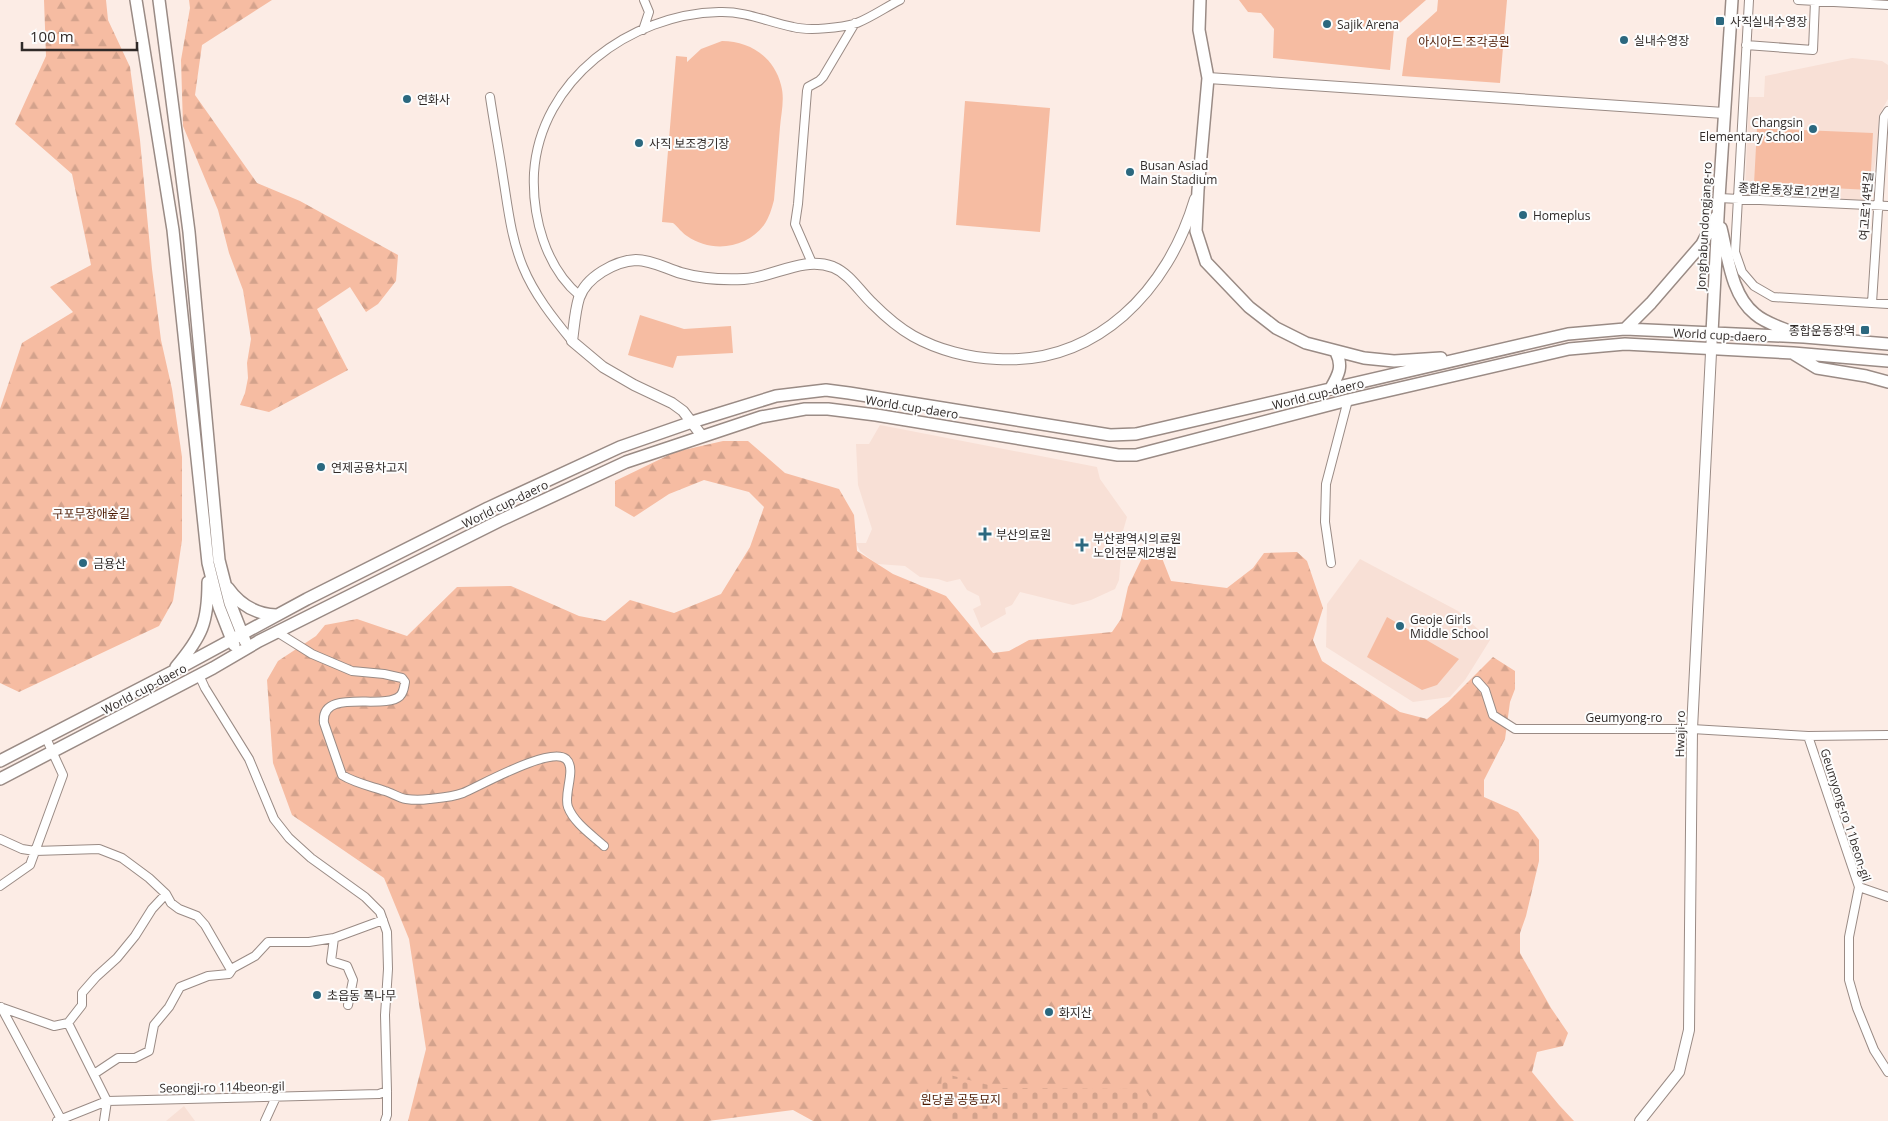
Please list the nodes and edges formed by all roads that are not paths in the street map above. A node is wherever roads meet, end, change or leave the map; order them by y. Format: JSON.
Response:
{"nodes":[{"id":1,"x":136,"y":0,"type":"edge"},
{"id":2,"x":159,"y":0,"type":"edge"},
{"id":3,"x":644,"y":0,"type":"edge"},
{"id":4,"x":900,"y":0,"type":"edge"},
{"id":5,"x":1200,"y":0,"type":"edge"},
{"id":6,"x":1732,"y":0,"type":"edge"},
{"id":7,"x":1749,"y":0,"type":"edge"},
{"id":8,"x":1798,"y":0,"type":"edge"},
{"id":9,"x":1815,"y":1,"type":"edge"},
{"id":10,"x":1888,"y":6,"type":"edge"},
{"id":11,"x":856,"y":23,"type":"junction"},
{"id":12,"x":643,"y":30,"type":"junction"},
{"id":13,"x":1746,"y":45,"type":"junction"},
{"id":14,"x":1208,"y":78,"type":"junction"},
{"id":15,"x":490,"y":97,"type":"dead end"},
{"id":16,"x":1888,"y":111,"type":"edge"},
{"id":17,"x":1724,"y":113,"type":"junction"},
{"id":18,"x":1198,"y":190,"type":"junction"},
{"id":19,"x":1719,"y":198,"type":"junction"},
{"id":20,"x":1737,"y":199,"type":"junction"},
{"id":21,"x":1877,"y":206,"type":"junction"},
{"id":22,"x":1888,"y":206,"type":"edge"},
{"id":23,"x":1718,"y":214,"type":"junction"},
{"id":24,"x":812,"y":263,"type":"junction"},
{"id":25,"x":580,"y":296,"type":"junction"},
{"id":26,"x":1872,"y":303,"type":"junction"},
{"id":27,"x":1888,"y":304,"type":"edge"},
{"id":28,"x":1624,"y":329,"type":"junction"},
{"id":29,"x":1712,"y":333,"type":"junction"},
{"id":30,"x":1804,"y":337,"type":"junction"},
{"id":31,"x":1888,"y":337,"type":"edge"},
{"id":32,"x":572,"y":341,"type":"junction"},
{"id":33,"x":1864,"y":343,"type":"junction"},
{"id":34,"x":1888,"y":344,"type":"edge"},
{"id":35,"x":1712,"y":348,"type":"junction"},
{"id":36,"x":1336,"y":352,"type":"junction"},
{"id":37,"x":1793,"y":353,"type":"junction"},
{"id":38,"x":1468,"y":357,"type":"junction"},
{"id":39,"x":1888,"y":361,"type":"edge"},
{"id":40,"x":1888,"y":382,"type":"edge"},
{"id":41,"x":1331,"y":388,"type":"junction"},
{"id":42,"x":1348,"y":400,"type":"junction"},
{"id":43,"x":692,"y":422,"type":"junction"},
{"id":44,"x":702,"y":436,"type":"junction"},
{"id":45,"x":208,"y":563,"type":"junction"},
{"id":46,"x":1331,"y":563,"type":"dead end"},
{"id":47,"x":224,"y":583,"type":"junction"},
{"id":48,"x":276,"y":615,"type":"junction"},
{"id":49,"x":277,"y":632,"type":"junction"},
{"id":50,"x":237,"y":637,"type":"junction"},
{"id":51,"x":243,"y":651,"type":"junction"},
{"id":52,"x":172,"y":672,"type":"junction"},
{"id":53,"x":199,"y":675,"type":"junction"},
{"id":54,"x":1477,"y":680,"type":"dead end"},
{"id":55,"x":1692,"y":729,"type":"junction"},
{"id":56,"x":1888,"y":735,"type":"edge"},
{"id":57,"x":1808,"y":736,"type":"junction"},
{"id":58,"x":46,"y":738,"type":"junction"},
{"id":59,"x":52,"y":753,"type":"junction"},
{"id":60,"x":0,"y":760,"type":"edge"},
{"id":61,"x":0,"y":779,"type":"edge"},
{"id":62,"x":0,"y":839,"type":"edge"},
{"id":63,"x":604,"y":846,"type":"dead end"},
{"id":64,"x":35,"y":851,"type":"junction"},
{"id":65,"x":0,"y":886,"type":"edge"},
{"id":66,"x":1859,"y":887,"type":"junction"},
{"id":67,"x":166,"y":894,"type":"junction"},
{"id":68,"x":1888,"y":897,"type":"edge"},
{"id":69,"x":383,"y":920,"type":"junction"},
{"id":70,"x":334,"y":938,"type":"junction"},
{"id":71,"x":231,"y":970,"type":"junction"},
{"id":72,"x":348,"y":1005,"type":"dead end"},
{"id":73,"x":0,"y":1007,"type":"edge"},
{"id":74,"x":68,"y":1023,"type":"junction"},
{"id":75,"x":1888,"y":1072,"type":"edge"},
{"id":76,"x":94,"y":1074,"type":"junction"},
{"id":77,"x":387,"y":1091,"type":"junction"},
{"id":78,"x":276,"y":1097,"type":"junction"},
{"id":79,"x":107,"y":1101,"type":"junction"},
{"id":80,"x":59,"y":1120,"type":"edge"},
{"id":81,"x":104,"y":1121,"type":"edge"},
{"id":82,"x":265,"y":1121,"type":"edge"},
{"id":83,"x":385,"y":1121,"type":"edge"},
{"id":84,"x":1640,"y":1121,"type":"edge"}],
"edges":[{"from":1,"to":45,"type":"main road"},
{"from":2,"to":47,"type":"main road"},
{"from":3,"to":12,"type":"street"},
{"from":4,"to":11,"type":"street"},
{"from":5,"to":14,"type":"main road"},
{"from":6,"to":17,"type":"main road","name":"Jonghabundongjang-ro"},
{"from":7,"to":13,"type":"street"},
{"from":8,"to":9,"type":"street"},
{"from":9,"to":10,"type":"street"},
{"from":9,"to":13,"type":"street"},
{"from":11,"to":12,"type":"street"},
{"from":11,"to":24,"type":"street"},
{"from":12,"to":25,"type":"street"},
{"from":13,"to":20,"type":"street"},
{"from":14,"to":17,"type":"street"},
{"from":14,"to":18,"type":"main road"},
{"from":15,"to":32,"type":"street"},
{"from":16,"to":21,"type":"street","name":"여고로14번길"},
{"from":17,"to":19,"type":"main road","name":"Jonghabundongjang-ro"},
{"from":18,"to":24,"type":"street"},
{"from":18,"to":36,"type":"main road"},
{"from":19,"to":20,"type":"street","name":"종합운동장로12번길"},
{"from":19,"to":23,"type":"main road","name":"Jonghabundongjang-ro"},
{"from":20,"to":21,"type":"street","name":"종합운동장로12번길"},
{"from":20,"to":26,"type":"street"},
{"from":21,"to":22,"type":"street","name":"종합운동장로12번길"},
{"from":21,"to":26,"type":"street","name":"여고로14번길"},
{"from":23,"to":28,"type":"main road"},
{"from":23,"to":29,"type":"main road","name":"Jonghabundongjang-ro"},
{"from":23,"to":30,"type":"main road"},
{"from":24,"to":25,"type":"street"},
{"from":25,"to":32,"type":"street"},
{"from":26,"to":27,"type":"street"},
{"from":28,"to":29,"type":"main road","name":"World cup-daero"},
{"from":28,"to":38,"type":"main road","name":"World cup-daero"},
{"from":29,"to":30,"type":"main road","name":"World cup-daero"},
{"from":29,"to":35,"type":"street","name":"Hwaji-ro"},
{"from":30,"to":33,"type":"main road","name":"World cup-daero"},
{"from":31,"to":33,"type":"main road"},
{"from":32,"to":43,"type":"street"},
{"from":33,"to":34,"type":"main road","name":"World cup-daero"},
{"from":35,"to":37,"type":"main road","name":"World cup-daero"},
{"from":35,"to":42,"type":"main road","name":"World cup-daero"},
{"from":35,"to":55,"type":"street","name":"Hwaji-ro"},
{"from":36,"to":38,"type":"main road"},
{"from":36,"to":41,"type":"main road"},
{"from":37,"to":39,"type":"main road","name":"World cup-daero"},
{"from":37,"to":40,"type":"main road"},
{"from":38,"to":41,"type":"main road","name":"World cup-daero"},
{"from":41,"to":43,"type":"main road","name":"World cup-daero"},
{"from":42,"to":44,"type":"main road","name":"World cup-daero"},
{"from":42,"to":46,"type":"street"},
{"from":43,"to":44,"type":"street"},
{"from":43,"to":48,"type":"main road","name":"World cup-daero"},
{"from":44,"to":49,"type":"main road","name":"World cup-daero"},
{"from":45,"to":50,"type":"main road"},
{"from":45,"to":52,"type":"main road"},
{"from":47,"to":48,"type":"main road"},
{"from":47,"to":50,"type":"main road"},
{"from":48,"to":50,"type":"main road","name":"World cup-daero"},
{"from":49,"to":51,"type":"main road","name":"World cup-daero"},
{"from":49,"to":63,"type":"street"},
{"from":50,"to":51,"type":"main road"},
{"from":50,"to":52,"type":"main road","name":"World cup-daero"},
{"from":51,"to":53,"type":"main road","name":"World cup-daero"},
{"from":52,"to":58,"type":"main road","name":"World cup-daero"},
{"from":53,"to":59,"type":"main road","name":"World cup-daero"},
{"from":53,"to":69,"type":"street"},
{"from":54,"to":55,"type":"street","name":"Geumyong-ro"},
{"from":55,"to":57,"type":"street","name":"Geumyong-ro"},
{"from":55,"to":84,"type":"street","name":"Hwaji-ro"},
{"from":56,"to":57,"type":"street","name":"Geumyong-ro"},
{"from":57,"to":66,"type":"street","name":"Geumyong-ro 11beon-gil"},
{"from":58,"to":59,"type":"street"},
{"from":58,"to":60,"type":"main road","name":"World cup-daero"},
{"from":59,"to":61,"type":"main road","name":"World cup-daero"},
{"from":59,"to":64,"type":"street"},
{"from":62,"to":64,"type":"street"},
{"from":64,"to":65,"type":"street"},
{"from":64,"to":67,"type":"street"},
{"from":66,"to":68,"type":"street"},
{"from":66,"to":75,"type":"street","name":"Geumyong-ro 11beon-gil"},
{"from":67,"to":71,"type":"street"},
{"from":67,"to":74,"type":"street"},
{"from":69,"to":70,"type":"street"},
{"from":69,"to":77,"type":"street"},
{"from":70,"to":71,"type":"street"},
{"from":70,"to":72,"type":"street"},
{"from":71,"to":76,"type":"street"},
{"from":73,"to":74,"type":"street"},
{"from":73,"to":80,"type":"street","name":"Seongji-ro 114beon-gil"},
{"from":74,"to":76,"type":"street"},
{"from":76,"to":79,"type":"street"},
{"from":77,"to":78,"type":"street","name":"Seongji-ro 114beon-gil"},
{"from":77,"to":83,"type":"street"},
{"from":78,"to":79,"type":"street","name":"Seongji-ro 114beon-gil"},
{"from":78,"to":82,"type":"street"},
{"from":79,"to":80,"type":"street","name":"Seongji-ro 114beon-gil"},
{"from":79,"to":81,"type":"street"}]}
